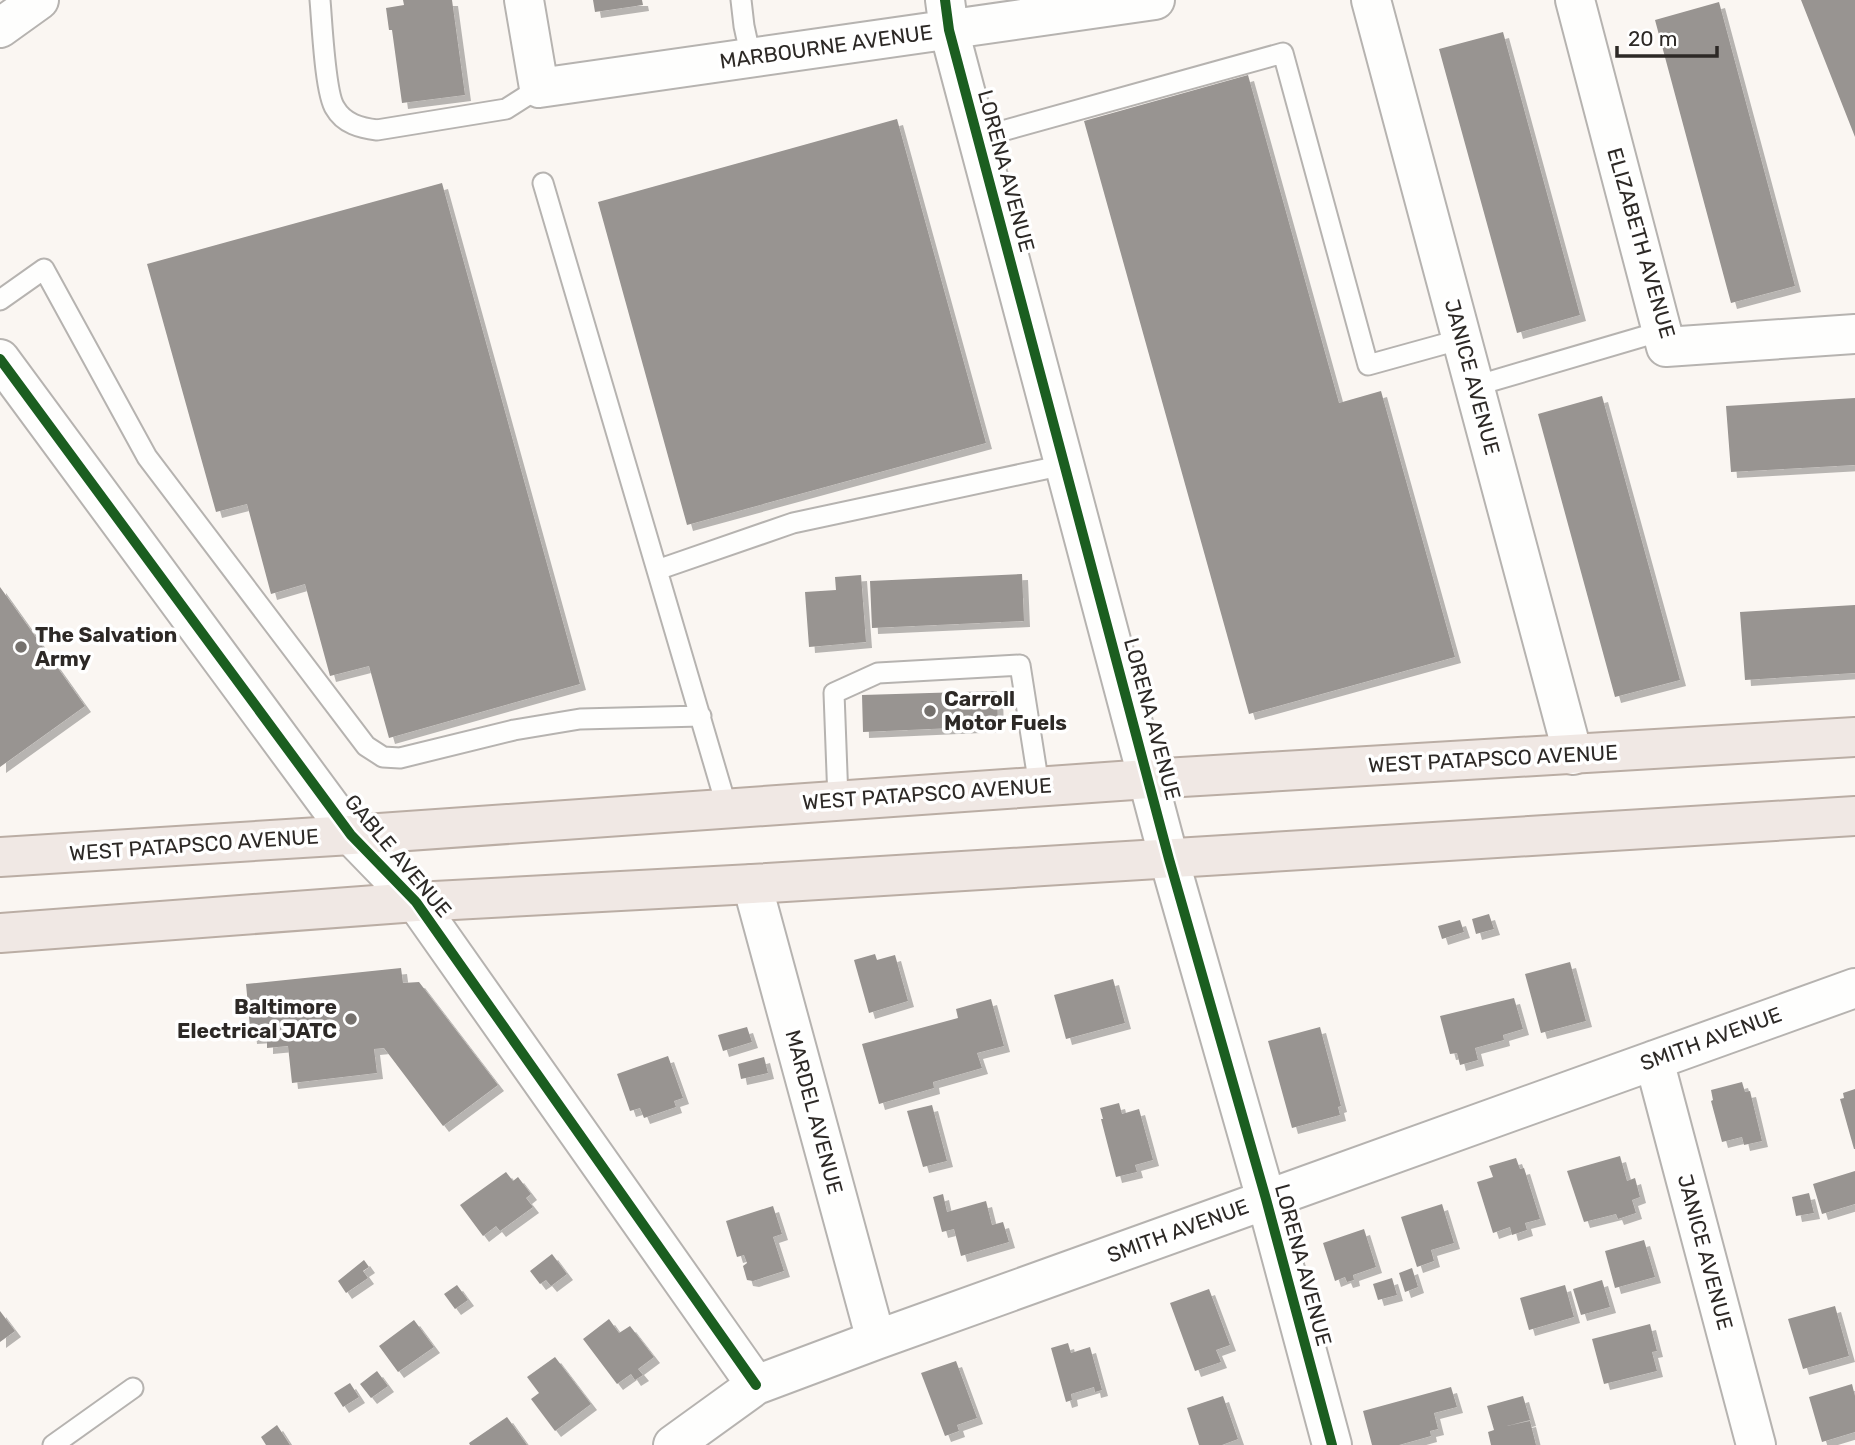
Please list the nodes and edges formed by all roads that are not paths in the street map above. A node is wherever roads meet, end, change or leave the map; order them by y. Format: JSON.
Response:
{"nodes":[{"id":1,"x":39,"y":0,"type":"edge"},
{"id":2,"x":320,"y":0,"type":"edge"},
{"id":3,"x":523,"y":0,"type":"edge"},
{"id":4,"x":741,"y":0,"type":"edge"},
{"id":5,"x":1153,"y":0,"type":"edge"},
{"id":6,"x":1371,"y":0,"type":"edge"},
{"id":7,"x":1576,"y":0,"type":"edge"},
{"id":8,"x":947,"y":15,"type":"edge"},
{"id":9,"x":0,"y":28,"type":"edge"},
{"id":10,"x":751,"y":58,"type":"junction"},
{"id":11,"x":539,"y":88,"type":"junction"},
{"id":12,"x":977,"y":138,"type":"junction"},
{"id":13,"x":544,"y":183,"type":"dead end"},
{"id":14,"x":0,"y":300,"type":"edge"},
{"id":15,"x":1662,"y":331,"type":"junction"},
{"id":16,"x":1855,"y":334,"type":"edge"},
{"id":17,"x":1462,"y":339,"type":"junction"},
{"id":18,"x":0,"y":359,"type":"edge"},
{"id":19,"x":1475,"y":386,"type":"junction"},
{"id":20,"x":1064,"y":465,"type":"junction"},
{"id":21,"x":657,"y":570,"type":"junction"},
{"id":22,"x":701,"y":716,"type":"junction"},
{"id":23,"x":1855,"y":737,"type":"edge"},
{"id":24,"x":1573,"y":755,"type":"junction"},
{"id":25,"x":1148,"y":779,"type":"junction"},
{"id":26,"x":1039,"y":786,"type":"junction"},
{"id":27,"x":838,"y":800,"type":"junction"},
{"id":28,"x":727,"y":808,"type":"junction"},
{"id":29,"x":1855,"y":816,"type":"edge"},
{"id":30,"x":351,"y":835,"type":"junction"},
{"id":31,"x":0,"y":857,"type":"edge"},
{"id":32,"x":1169,"y":859,"type":"junction"},
{"id":33,"x":752,"y":884,"type":"junction"},
{"id":34,"x":416,"y":902,"type":"junction"},
{"id":35,"x":0,"y":933,"type":"edge"},
{"id":36,"x":1855,"y":988,"type":"edge"},
{"id":37,"x":1654,"y":1060,"type":"junction"},
{"id":38,"x":1266,"y":1199,"type":"junction"},
{"id":39,"x":876,"y":1340,"type":"junction"},
{"id":40,"x":756,"y":1385,"type":"junction"},
{"id":41,"x":133,"y":1388,"type":"dead end"},
{"id":42,"x":53,"y":1445,"type":"edge"},
{"id":43,"x":673,"y":1445,"type":"edge"},
{"id":44,"x":1332,"y":1445,"type":"edge"},
{"id":45,"x":1756,"y":1445,"type":"edge"}],
"edges":[{"from":1,"to":9,"type":"street"},
{"from":2,"to":11,"type":"lane"},
{"from":3,"to":11,"type":"street"},
{"from":4,"to":10,"type":"lane"},
{"from":5,"to":8,"type":"street","name":"MARBOURNE AVENUE"},
{"from":6,"to":17,"type":"street","name":"JANICE AVENUE"},
{"from":7,"to":15,"type":"street","name":"ELIZABETH AVENUE"},
{"from":8,"to":10,"type":"street","name":"MARBOURNE AVENUE"},
{"from":8,"to":12,"type":"street","name":"LORENA AVENUE"},
{"from":10,"to":11,"type":"street","name":"MARBOURNE AVENUE"},
{"from":12,"to":17,"type":"lane"},
{"from":12,"to":20,"type":"street","name":"LORENA AVENUE"},
{"from":13,"to":21,"type":"lane"},
{"from":14,"to":22,"type":"lane"},
{"from":15,"to":16,"type":"street","name":"ELIZABETH AVENUE"},
{"from":15,"to":19,"type":"lane"},
{"from":17,"to":19,"type":"street","name":"JANICE AVENUE"},
{"from":18,"to":30,"type":"street","name":"GABLE AVENUE"},
{"from":19,"to":24,"type":"street","name":"JANICE AVENUE"},
{"from":20,"to":21,"type":"lane"},
{"from":20,"to":25,"type":"street","name":"LORENA AVENUE"},
{"from":21,"to":22,"type":"lane"},
{"from":22,"to":28,"type":"lane"},
{"from":23,"to":24,"type":"main road","name":"WEST PATAPSCO AVENUE"},
{"from":24,"to":25,"type":"main road","name":"WEST PATAPSCO AVENUE"},
{"from":25,"to":26,"type":"main road","name":"WEST PATAPSCO AVENUE"},
{"from":25,"to":32,"type":"street","name":"LORENA AVENUE"},
{"from":26,"to":27,"type":"main road","name":"WEST PATAPSCO AVENUE"},
{"from":26,"to":27,"type":"lane"},
{"from":27,"to":28,"type":"main road","name":"WEST PATAPSCO AVENUE"},
{"from":28,"to":30,"type":"main road","name":"WEST PATAPSCO AVENUE"},
{"from":29,"to":32,"type":"main road"},
{"from":30,"to":31,"type":"main road","name":"WEST PATAPSCO AVENUE"},
{"from":30,"to":34,"type":"street","name":"GABLE AVENUE"},
{"from":32,"to":33,"type":"main road"},
{"from":32,"to":38,"type":"street","name":"LORENA AVENUE"},
{"from":33,"to":34,"type":"main road"},
{"from":33,"to":39,"type":"street","name":"MARDEL AVENUE"},
{"from":34,"to":35,"type":"main road"},
{"from":34,"to":40,"type":"street","name":"GABLE AVENUE"},
{"from":36,"to":37,"type":"street","name":"SMITH AVENUE"},
{"from":37,"to":38,"type":"street","name":"SMITH AVENUE"},
{"from":37,"to":45,"type":"street","name":"JANICE AVENUE"},
{"from":38,"to":39,"type":"street","name":"SMITH AVENUE"},
{"from":38,"to":44,"type":"street","name":"LORENA AVENUE"},
{"from":39,"to":40,"type":"street","name":"SMITH AVENUE"},
{"from":40,"to":43,"type":"street","name":"SMITH AVENUE"},
{"from":41,"to":42,"type":"lane"}]}
